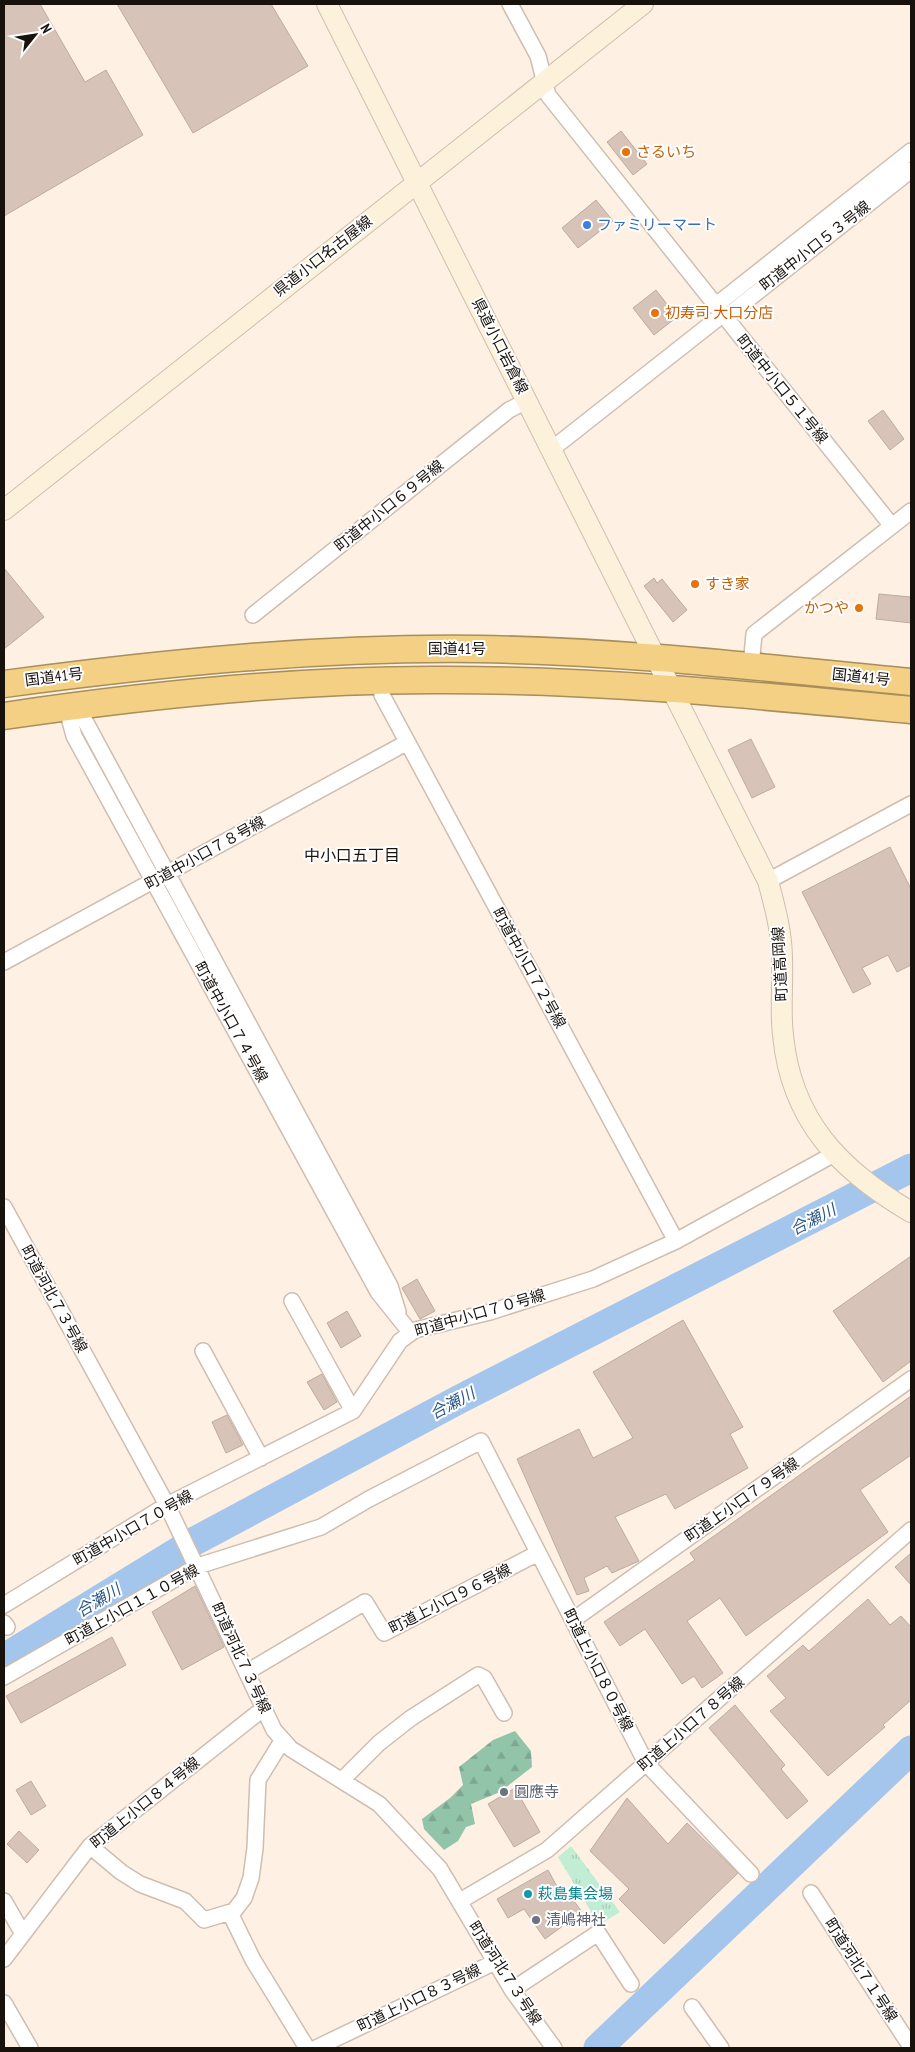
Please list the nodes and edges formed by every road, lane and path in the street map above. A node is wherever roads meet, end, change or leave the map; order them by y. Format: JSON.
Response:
{"nodes":[{"id":1,"x":328,"y":4,"type":"edge"},
{"id":2,"x":510,"y":4,"type":"edge"},
{"id":3,"x":643,"y":4,"type":"edge"},
{"id":4,"x":545,"y":83,"type":"junction"},
{"id":5,"x":911,"y":151,"type":"edge"},
{"id":6,"x":911,"y":170,"type":"edge"},
{"id":7,"x":417,"y":182,"type":"junction"},
{"id":8,"x":719,"y":310,"type":"junction"},
{"id":9,"x":527,"y":401,"type":"junction"},
{"id":10,"x":552,"y":449,"type":"junction"},
{"id":11,"x":4,"y":510,"type":"edge"},
{"id":12,"x":911,"y":511,"type":"edge"},
{"id":13,"x":892,"y":526,"type":"junction"},
{"id":14,"x":253,"y":615,"type":"dead end"},
{"id":15,"x":658,"y":659,"type":"junction"},
{"id":16,"x":751,"y":666,"type":"junction"},
{"id":17,"x":911,"y":682,"type":"edge"},
{"id":18,"x":4,"y":684,"type":"edge"},
{"id":19,"x":672,"y":687,"type":"junction"},
{"id":20,"x":382,"y":695,"type":"dead end"},
{"id":21,"x":911,"y":710,"type":"edge"},
{"id":22,"x":4,"y":716,"type":"edge"},
{"id":23,"x":77,"y":720,"type":"dead end"},
{"id":24,"x":406,"y":743,"type":"junction"},
{"id":25,"x":911,"y":804,"type":"edge"},
{"id":26,"x":160,"y":877,"type":"junction"},
{"id":27,"x":768,"y":881,"type":"junction"},
{"id":28,"x":4,"y":962,"type":"edge"},
{"id":29,"x":834,"y":1154,"type":"junction"},
{"id":30,"x":4,"y":1207,"type":"edge"},
{"id":31,"x":911,"y":1212,"type":"edge"},
{"id":32,"x":676,"y":1241,"type":"junction"},
{"id":33,"x":292,"y":1301,"type":"dead end"},
{"id":34,"x":410,"y":1332,"type":"junction"},
{"id":35,"x":203,"y":1352,"type":"dead end"},
{"id":36,"x":911,"y":1379,"type":"edge"},
{"id":37,"x":354,"y":1411,"type":"junction"},
{"id":38,"x":481,"y":1441,"type":"joint"},
{"id":39,"x":261,"y":1458,"type":"junction"},
{"id":40,"x":168,"y":1505,"type":"junction"},
{"id":41,"x":911,"y":1530,"type":"edge"},
{"id":42,"x":538,"y":1553,"type":"junction"},
{"id":43,"x":197,"y":1563,"type":"junction"},
{"id":44,"x":4,"y":1605,"type":"edge"},
{"id":45,"x":573,"y":1620,"type":"junction"},
{"id":46,"x":247,"y":1672,"type":"junction"},
{"id":47,"x":4,"y":1677,"type":"edge"},
{"id":48,"x":264,"y":1708,"type":"junction"},
{"id":49,"x":504,"y":1713,"type":"dead end"},
{"id":50,"x":282,"y":1741,"type":"junction"},
{"id":51,"x":646,"y":1763,"type":"junction"},
{"id":52,"x":342,"y":1780,"type":"junction"},
{"id":53,"x":90,"y":1846,"type":"junction"},
{"id":54,"x":751,"y":1874,"type":"dead end"},
{"id":55,"x":811,"y":1894,"type":"dead end"},
{"id":56,"x":4,"y":1901,"type":"edge"},
{"id":57,"x":460,"y":1901,"type":"junction"},
{"id":58,"x":230,"y":1913,"type":"junction"},
{"id":59,"x":23,"y":1934,"type":"junction"},
{"id":60,"x":4,"y":1959,"type":"edge"},
{"id":61,"x":495,"y":1962,"type":"junction"},
{"id":62,"x":631,"y":1984,"type":"dead end"},
{"id":63,"x":512,"y":1990,"type":"junction"},
{"id":64,"x":4,"y":2003,"type":"edge"},
{"id":65,"x":692,"y":2007,"type":"dead end"},
{"id":66,"x":324,"y":2046,"type":"edge"},
{"id":67,"x":911,"y":2047,"type":"edge"},
{"id":68,"x":30,"y":2048,"type":"edge"},
{"id":69,"x":307,"y":2048,"type":"edge"},
{"id":70,"x":554,"y":2048,"type":"edge"},
{"id":71,"x":721,"y":2048,"type":"edge"}],
"edges":[{"from":1,"to":7,"type":"main road","name":"県道小口岩倉線"},
{"from":2,"to":4,"type":"street","name":"町道中小口５１号線"},
{"from":3,"to":4,"type":"main road","name":"県道小口名古屋線"},
{"from":4,"to":7,"type":"main road","name":"県道小口名古屋線"},
{"from":4,"to":8,"type":"street","name":"町道中小口５１号線"},
{"from":5,"to":8,"type":"street"},
{"from":6,"to":8,"type":"street","name":"町道中小口５３号線"},
{"from":7,"to":9,"type":"main road","name":"県道小口岩倉線"},
{"from":7,"to":11,"type":"main road","name":"県道小口名古屋線"},
{"from":8,"to":10,"type":"street","name":"町道中小口５３号線"},
{"from":8,"to":13,"type":"street","name":"町道中小口５１号線"},
{"from":9,"to":10,"type":"main road","name":"県道小口岩倉線"},
{"from":9,"to":14,"type":"street","name":"町道中小口６９号線"},
{"from":10,"to":15,"type":"main road","name":"県道小口岩倉線"},
{"from":12,"to":13,"type":"street"},
{"from":13,"to":16,"type":"street"},
{"from":15,"to":16,"type":"highway","name":"国道41号"},
{"from":15,"to":18,"type":"highway","name":"国道41号"},
{"from":15,"to":19,"type":"main road","name":"県道小口岩倉線"},
{"from":16,"to":17,"type":"highway","name":"国道41号"},
{"from":19,"to":21,"type":"highway","name":"国道41号"},
{"from":19,"to":22,"type":"highway","name":"国道41号"},
{"from":19,"to":27,"type":"main road","name":"町道高岡線"},
{"from":20,"to":24,"type":"street","name":"町道中小口７２号線"},
{"from":23,"to":26,"type":"street","name":"町道中小口７４号線"},
{"from":24,"to":26,"type":"street","name":"町道中小口７８号線"},
{"from":24,"to":32,"type":"street","name":"町道中小口７２号線"},
{"from":25,"to":27,"type":"street"},
{"from":26,"to":28,"type":"street","name":"町道中小口７８号線"},
{"from":26,"to":34,"type":"street","name":"町道中小口７４号線"},
{"from":27,"to":29,"type":"main road","name":"町道高岡線"},
{"from":29,"to":31,"type":"main road","name":"町道高岡線"},
{"from":29,"to":32,"type":"street","name":"町道中小口７０号線"},
{"from":30,"to":40,"type":"street","name":"町道河北７３号線"},
{"from":32,"to":34,"type":"street","name":"町道中小口７０号線"},
{"from":33,"to":37,"type":"street"},
{"from":34,"to":37,"type":"street","name":"町道中小口７０号線"},
{"from":35,"to":39,"type":"street"},
{"from":36,"to":45,"type":"street","name":"町道上小口７９号線"},
{"from":37,"to":39,"type":"street","name":"町道中小口７０号線"},
{"from":38,"to":42,"type":"street","name":"町道上小口８０号線"},
{"from":38,"to":43,"type":"street","name":"町道上小口１１０号線"},
{"from":39,"to":40,"type":"street","name":"町道中小口７０号線"},
{"from":40,"to":43,"type":"street","name":"町道河北７３号線"},
{"from":40,"to":44,"type":"street","name":"町道中小口７０号線"},
{"from":41,"to":51,"type":"street","name":"町道上小口７８号線"},
{"from":42,"to":45,"type":"street","name":"町道上小口８０号線"},
{"from":42,"to":46,"type":"street","name":"町道上小口９６号線"},
{"from":43,"to":46,"type":"street","name":"町道河北７３号線"},
{"from":43,"to":47,"type":"street","name":"町道上小口１１０号線"},
{"from":45,"to":51,"type":"street","name":"町道上小口８０号線"},
{"from":46,"to":48,"type":"street","name":"町道河北７３号線"},
{"from":48,"to":50,"type":"street","name":"町道河北７３号線"},
{"from":48,"to":53,"type":"street","name":"町道上小口８４号線"},
{"from":49,"to":52,"type":"street"},
{"from":50,"to":52,"type":"street","name":"町道河北７３号線"},
{"from":50,"to":58,"type":"street"},
{"from":51,"to":54,"type":"street","name":"町道上小口８０号線"},
{"from":51,"to":57,"type":"street","name":"町道上小口７８号線"},
{"from":52,"to":57,"type":"street","name":"町道河北７３号線"},
{"from":53,"to":58,"type":"street"},
{"from":53,"to":59,"type":"street","name":"町道上小口８４号線"},
{"from":55,"to":67,"type":"street","name":"町道河北７１号線"},
{"from":56,"to":59,"type":"street"},
{"from":57,"to":61,"type":"street","name":"町道河北７３号線"},
{"from":58,"to":69,"type":"street"},
{"from":59,"to":60,"type":"street","name":"町道上小口８４号線"},
{"from":61,"to":63,"type":"street","name":"町道河北７３号線"},
{"from":61,"to":66,"type":"street","name":"町道上小口８３号線"},
{"from":62,"to":63,"type":"street"},
{"from":63,"to":70,"type":"street","name":"町道河北７３号線"},
{"from":64,"to":68,"type":"street"},
{"from":65,"to":71,"type":"street"}]}
